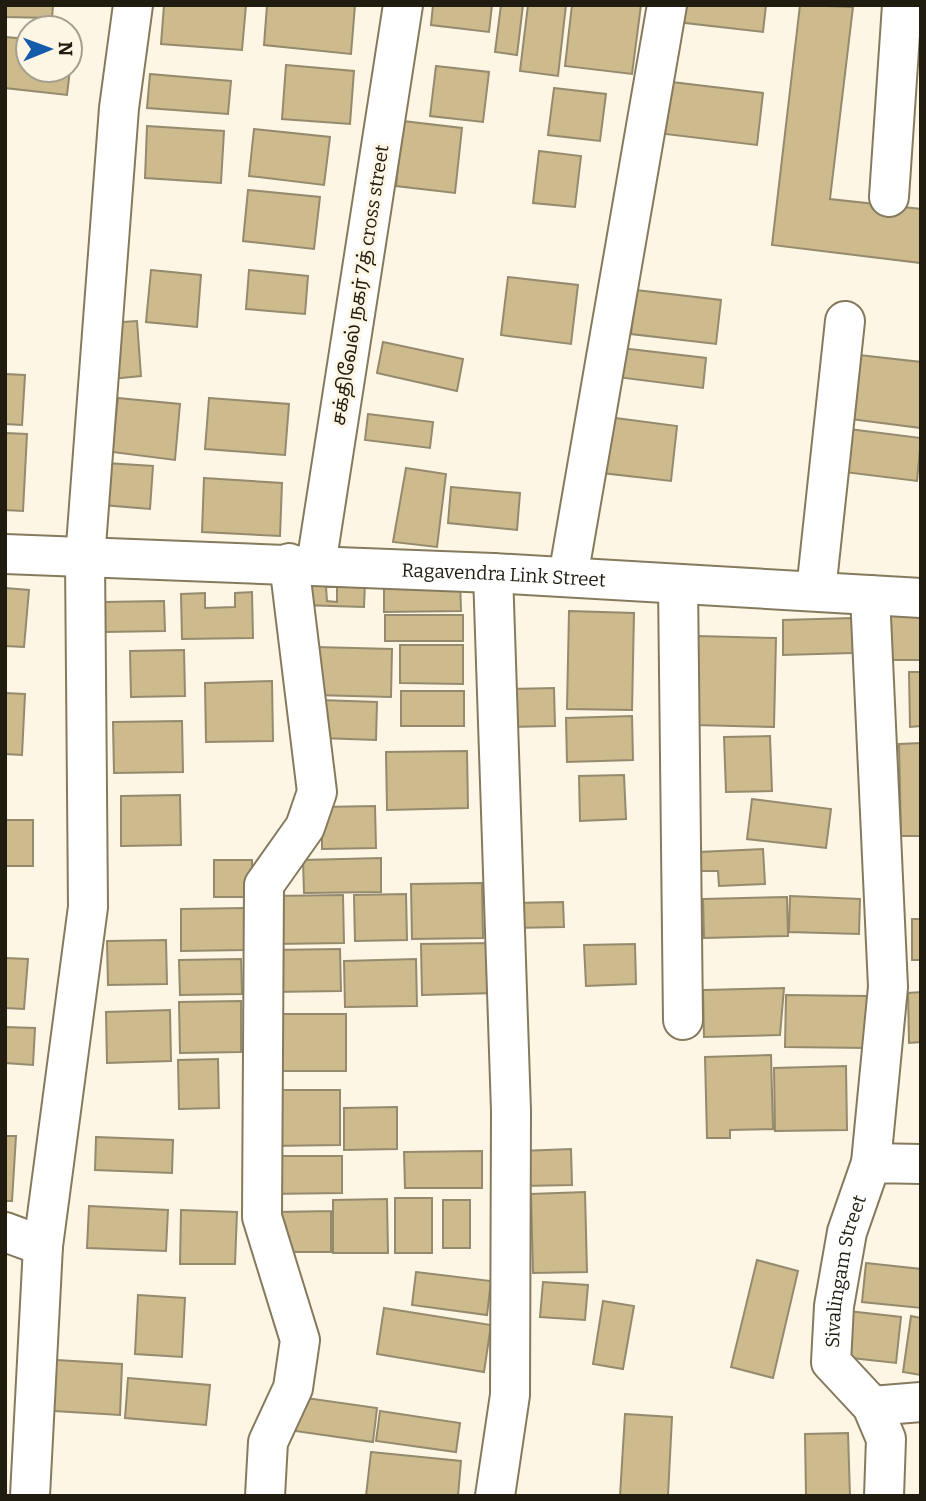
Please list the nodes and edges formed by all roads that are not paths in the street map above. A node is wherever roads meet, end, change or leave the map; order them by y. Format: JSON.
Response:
{"nodes":[{"id":1,"x":133,"y":5,"type":"edge"},
{"id":2,"x":403,"y":5,"type":"edge"},
{"id":3,"x":667,"y":5,"type":"edge"},
{"id":4,"x":902,"y":5,"type":"edge"},
{"id":5,"x":889,"y":197,"type":"dead end"},
{"id":6,"x":845,"y":321,"type":"dead end"},
{"id":7,"x":5,"y":554,"type":"edge"},
{"id":8,"x":85,"y":559,"type":"junction"},
{"id":9,"x":303,"y":564,"type":"junction"},
{"id":10,"x":493,"y":573,"type":"junction"},
{"id":11,"x":568,"y":577,"type":"junction"},
{"id":12,"x":678,"y":584,"type":"junction"},
{"id":13,"x":816,"y":592,"type":"junction"},
{"id":14,"x":870,"y":595,"type":"junction"},
{"id":15,"x":921,"y":598,"type":"edge"},
{"id":16,"x":904,"y":987,"type":"edge"},
{"id":17,"x":683,"y":1020,"type":"dead end"},
{"id":18,"x":871,"y":1163,"type":"junction"},
{"id":19,"x":921,"y":1164,"type":"edge"},
{"id":20,"x":5,"y":1232,"type":"edge"},
{"id":21,"x":43,"y":1246,"type":"junction"},
{"id":22,"x":921,"y":1402,"type":"edge"},
{"id":23,"x":872,"y":1406,"type":"junction"},
{"id":24,"x":30,"y":1496,"type":"edge"},
{"id":25,"x":265,"y":1496,"type":"edge"},
{"id":26,"x":495,"y":1496,"type":"edge"},
{"id":27,"x":884,"y":1496,"type":"edge"}],
"edges":[{"from":1,"to":8,"type":"street"},
{"from":2,"to":9,"type":"street","name":"சக்திவேல் நகர் 7த் cross street"},
{"from":3,"to":11,"type":"street"},
{"from":4,"to":5,"type":"street"},
{"from":6,"to":13,"type":"street"},
{"from":7,"to":8,"type":"street","name":"Ragavendra Link Street"},
{"from":8,"to":9,"type":"street","name":"Ragavendra Link Street"},
{"from":8,"to":21,"type":"street"},
{"from":9,"to":10,"type":"street","name":"Ragavendra Link Street"},
{"from":9,"to":25,"type":"street","name":"சக்திவேல் நகர் 7த் cross street"},
{"from":10,"to":11,"type":"street","name":"Ragavendra Link Street"},
{"from":10,"to":26,"type":"street"},
{"from":11,"to":12,"type":"street","name":"Ragavendra Link Street"},
{"from":12,"to":13,"type":"street","name":"Ragavendra Link Street"},
{"from":12,"to":17,"type":"street"},
{"from":13,"to":14,"type":"street","name":"Ragavendra Link Street"},
{"from":14,"to":15,"type":"street","name":"Ragavendra Link Street"},
{"from":14,"to":16,"type":"street","name":"Sivalingam Street"},
{"from":16,"to":18,"type":"street","name":"Sivalingam Street"},
{"from":18,"to":19,"type":"street"},
{"from":18,"to":23,"type":"street","name":"Sivalingam Street"},
{"from":20,"to":21,"type":"street"},
{"from":21,"to":24,"type":"street"},
{"from":22,"to":23,"type":"street"},
{"from":23,"to":27,"type":"street","name":"Sivalingam Street"}]}
